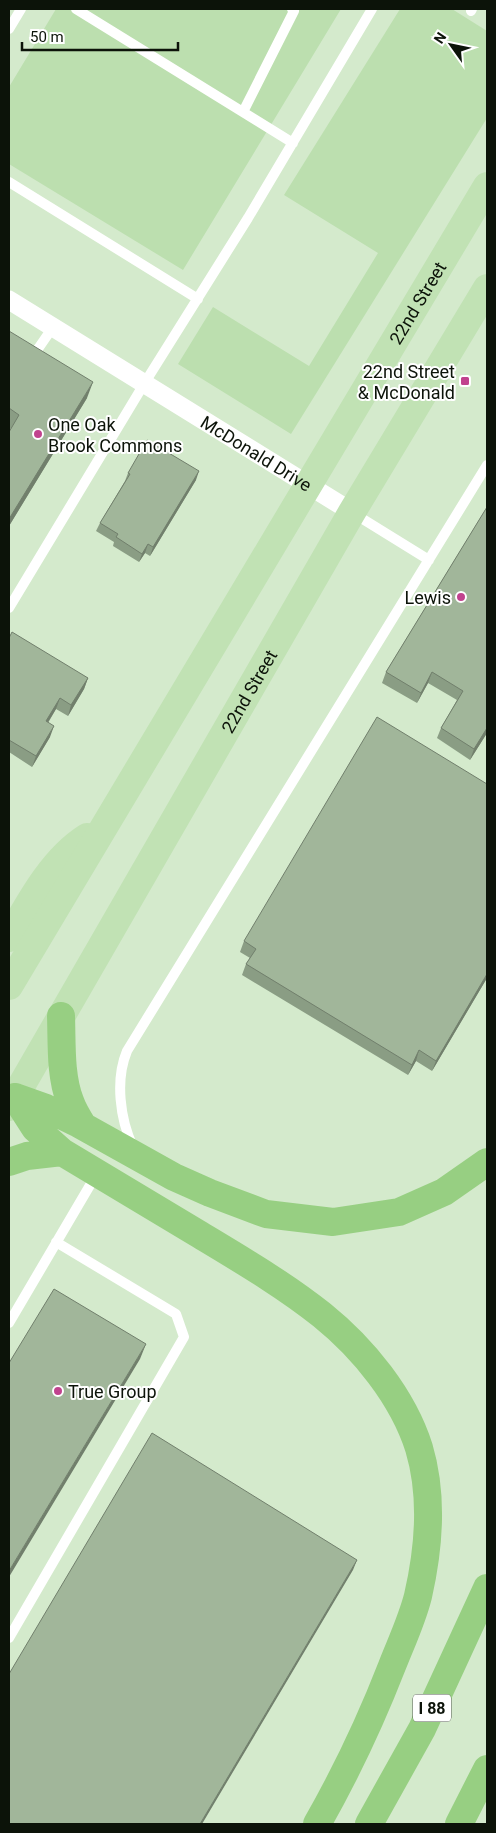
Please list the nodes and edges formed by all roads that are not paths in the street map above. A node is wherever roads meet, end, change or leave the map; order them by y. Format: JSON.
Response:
{"nodes":[{"id":1,"x":21,"y":9,"type":"edge"},
{"id":2,"x":76,"y":9,"type":"edge"},
{"id":3,"x":292,"y":9,"type":"edge"},
{"id":4,"x":372,"y":9,"type":"edge"},
{"id":5,"x":90,"y":12,"type":"edge"},
{"id":6,"x":9,"y":29,"type":"edge"},
{"id":7,"x":243,"y":112,"type":"junction"},
{"id":8,"x":293,"y":142,"type":"junction"},
{"id":9,"x":9,"y":182,"type":"edge"},
{"id":10,"x":487,"y":186,"type":"edge"},
{"id":11,"x":487,"y":288,"type":"edge"},
{"id":12,"x":198,"y":298,"type":"junction"},
{"id":13,"x":9,"y":301,"type":"edge"},
{"id":14,"x":53,"y":327,"type":"junction"},
{"id":15,"x":29,"y":362,"type":"edge"},
{"id":16,"x":144,"y":384,"type":"junction"},
{"id":17,"x":487,"y":465,"type":"edge"},
{"id":18,"x":308,"y":485,"type":"junction"},
{"id":19,"x":352,"y":512,"type":"junction"},
{"id":20,"x":429,"y":560,"type":"junction"},
{"id":21,"x":10,"y":603,"type":"edge"},
{"id":22,"x":103,"y":827,"type":"junction"},
{"id":23,"x":9,"y":938,"type":"edge"},
{"id":24,"x":9,"y":986,"type":"edge"},
{"id":25,"x":62,"y":1016,"type":"junction"},
{"id":26,"x":12,"y":1102,"type":"edge"},
{"id":27,"x":82,"y":1126,"type":"junction"},
{"id":28,"x":62,"y":1152,"type":"junction"},
{"id":29,"x":138,"y":1157,"type":"junction"},
{"id":30,"x":9,"y":1162,"type":"edge"},
{"id":31,"x":487,"y":1162,"type":"edge"},
{"id":32,"x":97,"y":1173,"type":"junction"},
{"id":33,"x":56,"y":1242,"type":"junction"},
{"id":34,"x":9,"y":1323,"type":"edge"},
{"id":35,"x":487,"y":1588,"type":"edge"},
{"id":36,"x":9,"y":1638,"type":"edge"},
{"id":37,"x":487,"y":1769,"type":"edge"},
{"id":38,"x":318,"y":1824,"type":"edge"},
{"id":39,"x":369,"y":1824,"type":"edge"},
{"id":40,"x":459,"y":1824,"type":"edge"}],
"edges":[{"from":1,"to":6,"type":"lane"},
{"from":2,"to":5,"type":"lane"},
{"from":3,"to":7,"type":"lane"},
{"from":4,"to":8,"type":"lane"},
{"from":5,"to":7,"type":"lane"},
{"from":7,"to":8,"type":"lane"},
{"from":8,"to":12,"type":"lane"},
{"from":9,"to":12,"type":"lane"},
{"from":10,"to":18,"type":"main road","name":"22nd Street"},
{"from":11,"to":19,"type":"main road","name":"22nd Street"},
{"from":12,"to":16,"type":"lane"},
{"from":13,"to":14,"type":"street","name":"McDonald Drive"},
{"from":14,"to":15,"type":"lane"},
{"from":14,"to":16,"type":"street","name":"McDonald Drive"},
{"from":16,"to":18,"type":"street","name":"McDonald Drive"},
{"from":16,"to":21,"type":"lane"},
{"from":17,"to":20,"type":"lane"},
{"from":18,"to":19,"type":"street","name":"McDonald Drive"},
{"from":18,"to":22,"type":"main road","name":"22nd Street"},
{"from":19,"to":20,"type":"lane"},
{"from":19,"to":25,"type":"main road","name":"22nd Street"},
{"from":20,"to":29,"type":"lane"},
{"from":22,"to":23,"type":"main road"},
{"from":22,"to":24,"type":"main road","name":"22nd Street"},
{"from":25,"to":26,"type":"main road","name":"22nd Street"},
{"from":25,"to":27,"type":"highway"},
{"from":26,"to":27,"type":"highway"},
{"from":26,"to":28,"type":"highway"},
{"from":27,"to":29,"type":"highway"},
{"from":28,"to":30,"type":"highway"},
{"from":28,"to":32,"type":"highway"},
{"from":29,"to":31,"type":"highway"},
{"from":32,"to":33,"type":"lane"},
{"from":32,"to":38,"type":"highway"},
{"from":33,"to":34,"type":"lane"},
{"from":33,"to":36,"type":"lane"},
{"from":35,"to":39,"type":"highway","number":"I 88"},
{"from":37,"to":40,"type":"highway"}]}
